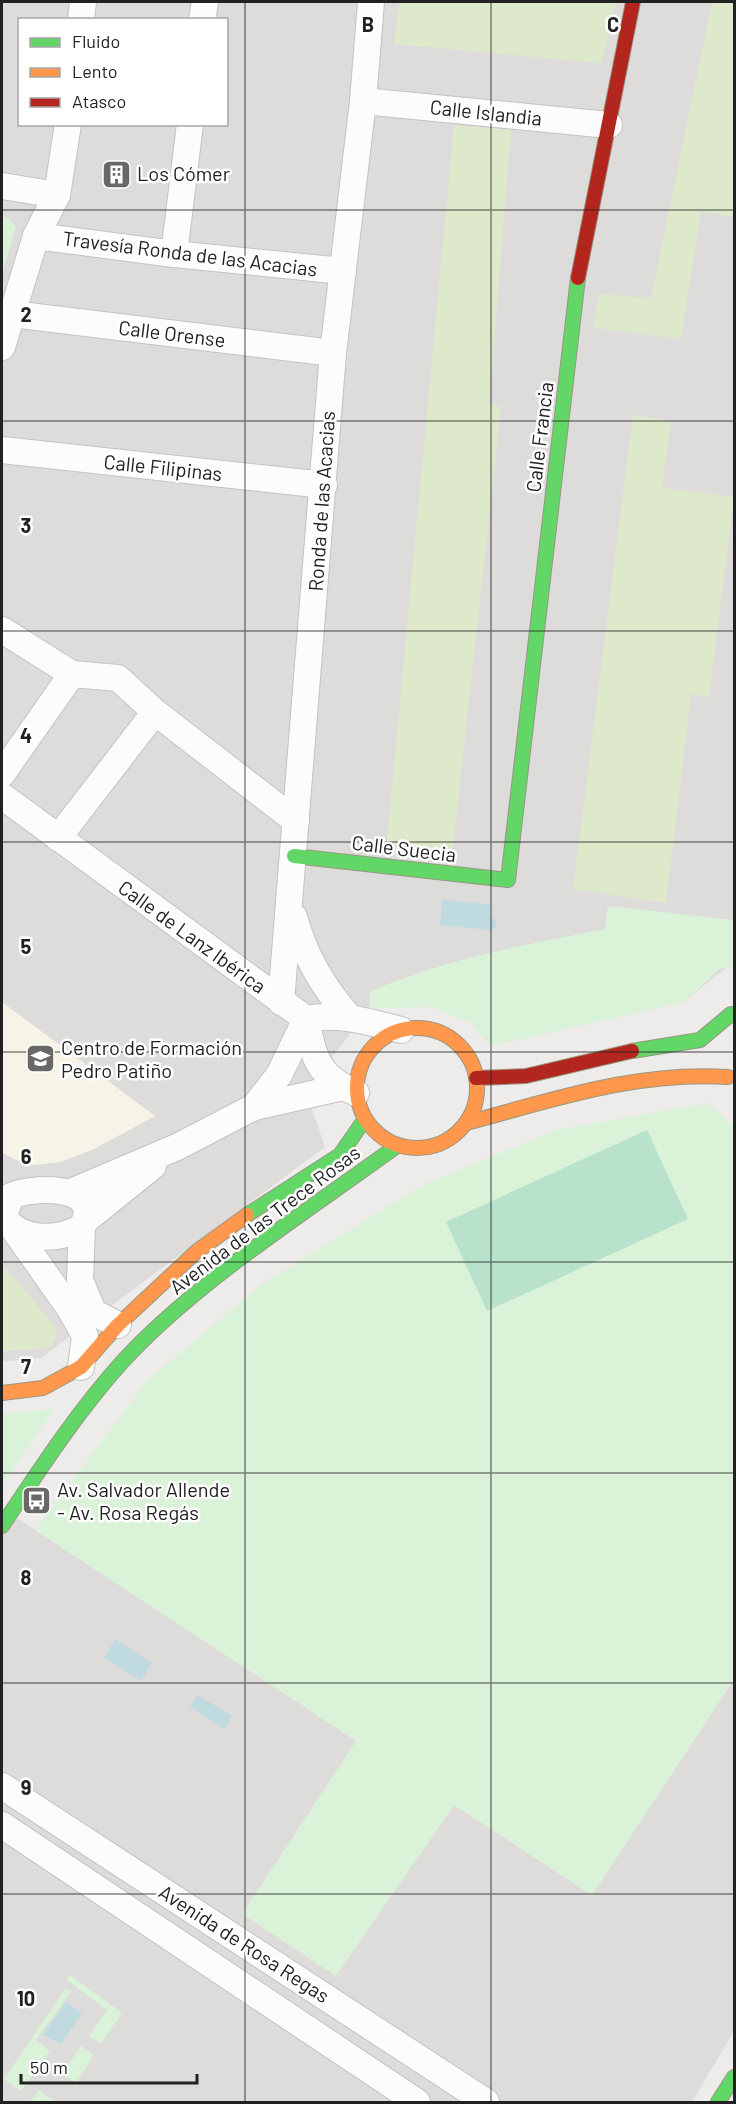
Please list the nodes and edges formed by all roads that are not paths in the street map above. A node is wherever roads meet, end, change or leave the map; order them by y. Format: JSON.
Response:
{"nodes":[{"id":1,"x":83,"y":2,"type":"edge"},
{"id":2,"x":204,"y":2,"type":"edge"},
{"id":3,"x":371,"y":2,"type":"edge"},
{"id":4,"x":633,"y":2,"type":"edge"},
{"id":5,"x":81,"y":18,"type":"edge"},
{"id":6,"x":202,"y":18,"type":"edge"},
{"id":7,"x":363,"y":101,"type":"junction"},
{"id":8,"x":609,"y":125,"type":"junction"},
{"id":9,"x":68,"y":126,"type":"edge"},
{"id":10,"x":190,"y":126,"type":"edge"},
{"id":11,"x":2,"y":186,"type":"edge"},
{"id":12,"x":57,"y":195,"type":"junction"},
{"id":13,"x":36,"y":236,"type":"junction"},
{"id":14,"x":174,"y":254,"type":"junction"},
{"id":15,"x":343,"y":271,"type":"junction"},
{"id":16,"x":12,"y":314,"type":"junction"},
{"id":17,"x":2,"y":347,"type":"edge"},
{"id":18,"x":333,"y":354,"type":"junction"},
{"id":19,"x":2,"y":450,"type":"edge"},
{"id":20,"x":324,"y":485,"type":"junction"},
{"id":21,"x":2,"y":630,"type":"edge"},
{"id":22,"x":72,"y":674,"type":"junction"},
{"id":23,"x":155,"y":712,"type":"junction"},
{"id":24,"x":2,"y":774,"type":"edge"},
{"id":25,"x":2,"y":796,"type":"edge"},
{"id":26,"x":296,"y":821,"type":"junction"},
{"id":27,"x":58,"y":838,"type":"junction"},
{"id":28,"x":294,"y":856,"type":"junction"},
{"id":29,"x":508,"y":880,"type":"joint"},
{"id":30,"x":290,"y":906,"type":"junction"},
{"id":31,"x":281,"y":1002,"type":"junction"},
{"id":32,"x":733,"y":1011,"type":"edge"},
{"id":33,"x":350,"y":1018,"type":"junction"},
{"id":34,"x":306,"y":1019,"type":"junction"},
{"id":35,"x":401,"y":1030,"type":"junction"},
{"id":36,"x":728,"y":1033,"type":"dead end"},
{"id":37,"x":726,"y":1060,"type":"dead end"},
{"id":38,"x":476,"y":1078,"type":"junction"},
{"id":39,"x":731,"y":1082,"type":"edge"},
{"id":40,"x":350,"y":1090,"type":"junction"},
{"id":41,"x":254,"y":1107,"type":"junction"},
{"id":42,"x":365,"y":1119,"type":"junction"},
{"id":43,"x":466,"y":1123,"type":"junction"},
{"id":44,"x":398,"y":1145,"type":"junction"},
{"id":45,"x":177,"y":1147,"type":"junction"},
{"id":46,"x":11,"y":1190,"type":"edge"},
{"id":47,"x":71,"y":1192,"type":"junction"},
{"id":48,"x":7,"y":1221,"type":"edge"},
{"id":49,"x":84,"y":1224,"type":"junction"},
{"id":50,"x":118,"y":1325,"type":"junction"},
{"id":51,"x":81,"y":1367,"type":"junction"},
{"id":52,"x":2,"y":1393,"type":"edge"},
{"id":53,"x":2,"y":1526,"type":"edge"},
{"id":54,"x":2,"y":1786,"type":"edge"},
{"id":55,"x":2,"y":1825,"type":"edge"},
{"id":56,"x":735,"y":2077,"type":"edge"},
{"id":57,"x":417,"y":2103,"type":"edge"},
{"id":58,"x":486,"y":2103,"type":"edge"},
{"id":59,"x":718,"y":2103,"type":"edge"}],
"edges":[{"from":1,"to":5,"type":"street"},
{"from":2,"to":6,"type":"street"},
{"from":3,"to":7,"type":"street","name":"Ronda de las Acacias"},
{"from":4,"to":8,"type":"street","name":"Calle Francia"},
{"from":7,"to":8,"type":"street","name":"Calle Islandia"},
{"from":7,"to":15,"type":"street","name":"Ronda de las Acacias"},
{"from":8,"to":29,"type":"street","name":"Calle Francia"},
{"from":9,"to":12,"type":"street"},
{"from":10,"to":14,"type":"street"},
{"from":11,"to":12,"type":"street"},
{"from":12,"to":13,"type":"street"},
{"from":13,"to":14,"type":"street","name":"Travesía Ronda de las Acacias"},
{"from":13,"to":16,"type":"street"},
{"from":14,"to":15,"type":"street","name":"Travesía Ronda de las Acacias"},
{"from":15,"to":18,"type":"street","name":"Ronda de las Acacias"},
{"from":16,"to":17,"type":"street"},
{"from":16,"to":18,"type":"street","name":"Calle Orense"},
{"from":18,"to":20,"type":"street","name":"Ronda de las Acacias"},
{"from":19,"to":20,"type":"street","name":"Calle Filipinas"},
{"from":20,"to":26,"type":"street","name":"Ronda de las Acacias"},
{"from":21,"to":22,"type":"street"},
{"from":22,"to":23,"type":"street"},
{"from":22,"to":24,"type":"street"},
{"from":23,"to":26,"type":"street"},
{"from":23,"to":27,"type":"street"},
{"from":25,"to":27,"type":"street","name":"Calle de Lanz Ibérica"},
{"from":26,"to":28,"type":"street","name":"Ronda de las Acacias"},
{"from":27,"to":31,"type":"street","name":"Calle de Lanz Ibérica"},
{"from":28,"to":29,"type":"street","name":"Calle Suecia"},
{"from":28,"to":30,"type":"street","name":"Ronda de las Acacias"},
{"from":30,"to":31,"type":"street","name":"Ronda de las Acacias"},
{"from":30,"to":33,"type":"street"},
{"from":31,"to":34,"type":"street","name":"Calle de Lanz Ibérica"},
{"from":32,"to":36,"type":"street"},
{"from":32,"to":38,"type":"street"},
{"from":33,"to":34,"type":"street"},
{"from":33,"to":35,"type":"street"},
{"from":34,"to":40,"type":"street"},
{"from":34,"to":41,"type":"street"},
{"from":35,"to":38,"type":"street"},
{"from":35,"to":40,"type":"street"},
{"from":37,"to":39,"type":"street"},
{"from":38,"to":43,"type":"street"},
{"from":39,"to":43,"type":"street"},
{"from":40,"to":41,"type":"street"},
{"from":40,"to":42,"type":"street"},
{"from":41,"to":45,"type":"street"},
{"from":42,"to":44,"type":"street"},
{"from":42,"to":50,"type":"street","name":"Avenida de las Trece Rosas"},
{"from":43,"to":44,"type":"street"},
{"from":44,"to":53,"type":"street","name":"Avenida de las Trece Rosas"},
{"from":45,"to":47,"type":"street"},
{"from":45,"to":49,"type":"street"},
{"from":46,"to":47,"type":"street"},
{"from":46,"to":48,"type":"street"},
{"from":47,"to":49,"type":"street"},
{"from":48,"to":49,"type":"street"},
{"from":48,"to":51,"type":"street"},
{"from":49,"to":50,"type":"street"},
{"from":50,"to":51,"type":"street","name":"Avenida de las Trece Rosas"},
{"from":51,"to":52,"type":"street","name":"Avenida de las Trece Rosas"},
{"from":54,"to":58,"type":"street","name":"Avenida de Rosa Regas"},
{"from":55,"to":57,"type":"street","name":"Avenida de Rosa Regas"},
{"from":56,"to":59,"type":"street"}]}
